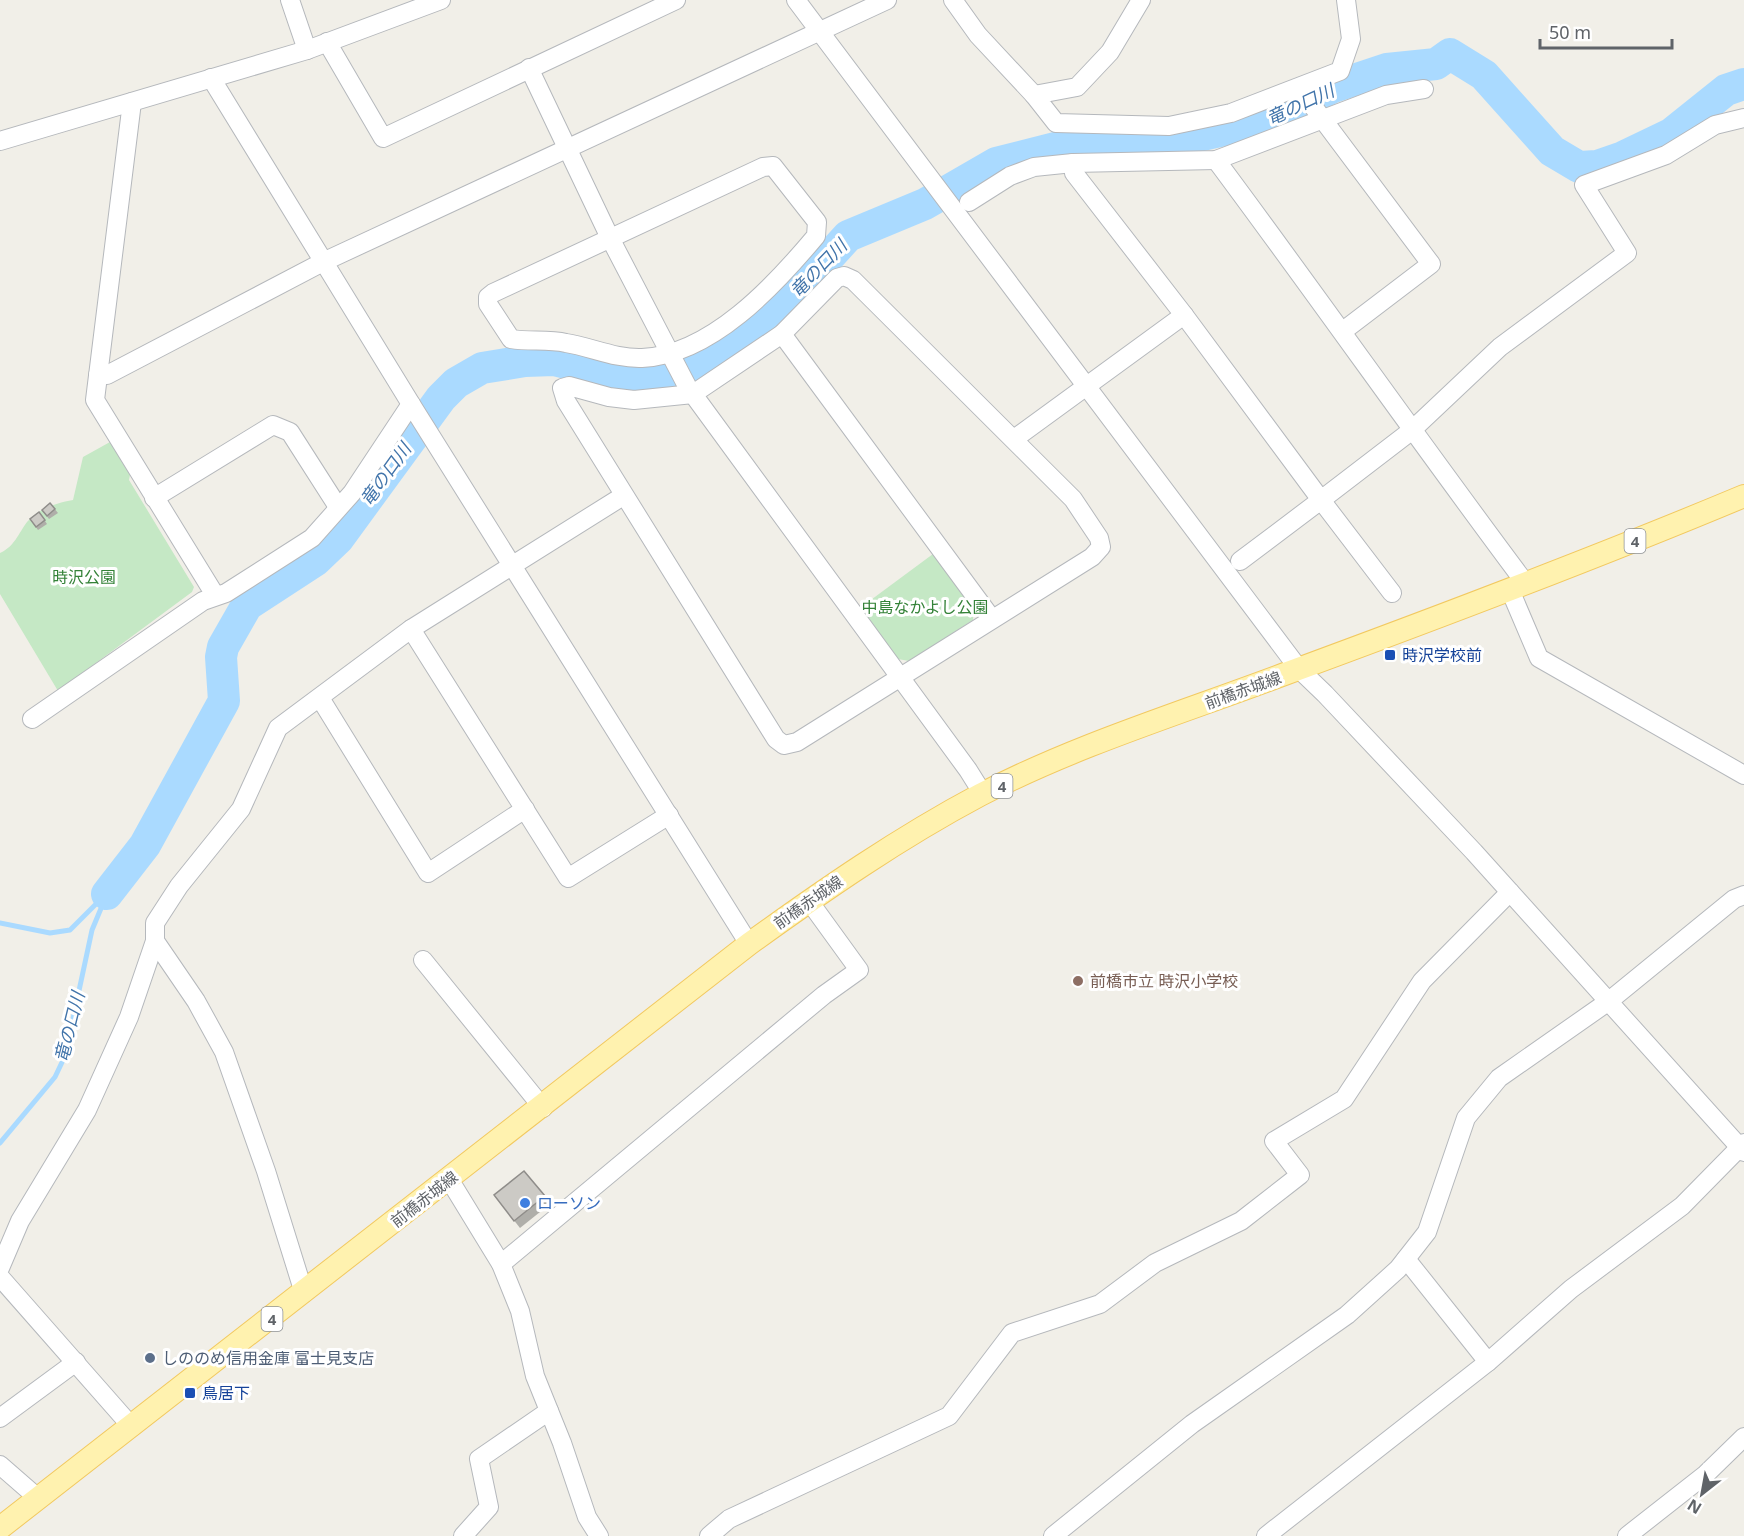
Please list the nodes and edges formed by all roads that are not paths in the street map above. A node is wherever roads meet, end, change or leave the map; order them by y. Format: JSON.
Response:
{"nodes":[{"id":1,"x":290,"y":0,"type":"edge"},
{"id":2,"x":441,"y":0,"type":"edge"},
{"id":3,"x":676,"y":0,"type":"edge"},
{"id":4,"x":796,"y":0,"type":"edge"},
{"id":5,"x":887,"y":0,"type":"edge"},
{"id":6,"x":953,"y":0,"type":"edge"},
{"id":7,"x":1141,"y":0,"type":"edge"},
{"id":8,"x":1346,"y":0,"type":"edge"},
{"id":9,"x":397,"y":7,"type":"edge"},
{"id":10,"x":819,"y":32,"type":"junction"},
{"id":11,"x":327,"y":42,"type":"junction"},
{"id":12,"x":307,"y":50,"type":"junction"},
{"id":13,"x":529,"y":68,"type":"junction"},
{"id":14,"x":211,"y":78,"type":"junction"},
{"id":15,"x":1424,"y":89,"type":"dead end"},
{"id":16,"x":1301,"y":90,"type":"junction"},
{"id":17,"x":1034,"y":95,"type":"junction"},
{"id":18,"x":132,"y":102,"type":"junction"},
{"id":19,"x":1323,"y":117,"type":"junction"},
{"id":20,"x":1744,"y":118,"type":"edge"},
{"id":21,"x":0,"y":141,"type":"edge"},
{"id":22,"x":567,"y":150,"type":"junction"},
{"id":23,"x":1216,"y":160,"type":"junction"},
{"id":24,"x":1073,"y":164,"type":"junction"},
{"id":25,"x":969,"y":202,"type":"dead end"},
{"id":26,"x":610,"y":238,"type":"junction"},
{"id":27,"x":323,"y":262,"type":"junction"},
{"id":28,"x":1184,"y":315,"type":"junction"},
{"id":29,"x":1343,"y":331,"type":"junction"},
{"id":30,"x":782,"y":334,"type":"junction"},
{"id":31,"x":671,"y":355,"type":"junction"},
{"id":32,"x":98,"y":375,"type":"junction"},
{"id":33,"x":1085,"y":386,"type":"junction"},
{"id":34,"x":690,"y":390,"type":"junction"},
{"id":35,"x":413,"y":406,"type":"junction"},
{"id":36,"x":1411,"y":431,"type":"junction"},
{"id":37,"x":1014,"y":439,"type":"junction"},
{"id":38,"x":623,"y":496,"type":"junction"},
{"id":39,"x":1744,"y":496,"type":"edge"},
{"id":40,"x":154,"y":498,"type":"junction"},
{"id":41,"x":1321,"y":500,"type":"junction"},
{"id":42,"x":338,"y":507,"type":"junction"},
{"id":43,"x":1240,"y":561,"type":"dead end"},
{"id":44,"x":513,"y":566,"type":"junction"},
{"id":45,"x":1518,"y":587,"type":"junction"},
{"id":46,"x":1392,"y":593,"type":"dead end"},
{"id":47,"x":215,"y":595,"type":"junction"},
{"id":48,"x":992,"y":620,"type":"junction"},
{"id":49,"x":411,"y":629,"type":"junction"},
{"id":50,"x":1299,"y":669,"type":"junction"},
{"id":51,"x":901,"y":677,"type":"junction"},
{"id":52,"x":320,"y":698,"type":"junction"},
{"id":53,"x":32,"y":719,"type":"dead end"},
{"id":54,"x":1744,"y":775,"type":"edge"},
{"id":55,"x":983,"y":794,"type":"junction"},
{"id":56,"x":525,"y":809,"type":"junction"},
{"id":57,"x":669,"y":815,"type":"junction"},
{"id":58,"x":1510,"y":892,"type":"junction"},
{"id":59,"x":1744,"y":895,"type":"edge"},
{"id":60,"x":809,"y":901,"type":"junction"},
{"id":61,"x":155,"y":941,"type":"junction"},
{"id":62,"x":749,"y":944,"type":"junction"},
{"id":63,"x":423,"y":960,"type":"dead end"},
{"id":64,"x":1609,"y":1001,"type":"junction"},
{"id":65,"x":543,"y":1108,"type":"junction"},
{"id":66,"x":1743,"y":1147,"type":"edge"},
{"id":67,"x":449,"y":1179,"type":"junction"},
{"id":68,"x":1406,"y":1259,"type":"junction"},
{"id":69,"x":501,"y":1264,"type":"junction"},
{"id":70,"x":0,"y":1268,"type":"edge"},
{"id":71,"x":0,"y":1277,"type":"edge"},
{"id":72,"x":304,"y":1293,"type":"junction"},
{"id":73,"x":76,"y":1362,"type":"junction"},
{"id":74,"x":1488,"y":1362,"type":"junction"},
{"id":75,"x":549,"y":1411,"type":"junction"},
{"id":76,"x":0,"y":1418,"type":"edge"},
{"id":77,"x":132,"y":1427,"type":"junction"},
{"id":78,"x":1744,"y":1437,"type":"edge"},
{"id":79,"x":0,"y":1465,"type":"edge"},
{"id":80,"x":39,"y":1499,"type":"junction"},
{"id":81,"x":0,"y":1528,"type":"edge"},
{"id":82,"x":463,"y":1536,"type":"edge"},
{"id":83,"x":600,"y":1536,"type":"edge"},
{"id":84,"x":709,"y":1536,"type":"edge"},
{"id":85,"x":1053,"y":1536,"type":"edge"},
{"id":86,"x":1266,"y":1536,"type":"edge"},
{"id":87,"x":1627,"y":1536,"type":"edge"}],
"edges":[{"from":1,"to":12,"type":"street"},
{"from":2,"to":9,"type":"street"},
{"from":3,"to":13,"type":"street"},
{"from":4,"to":10,"type":"street"},
{"from":5,"to":10,"type":"street"},
{"from":6,"to":17,"type":"street"},
{"from":7,"to":17,"type":"street"},
{"from":8,"to":16,"type":"street"},
{"from":9,"to":11,"type":"street"},
{"from":10,"to":22,"type":"street"},
{"from":10,"to":33,"type":"street"},
{"from":11,"to":12,"type":"street"},
{"from":11,"to":13,"type":"street"},
{"from":12,"to":14,"type":"street"},
{"from":13,"to":22,"type":"street"},
{"from":14,"to":18,"type":"street"},
{"from":14,"to":27,"type":"street"},
{"from":15,"to":19,"type":"street"},
{"from":16,"to":17,"type":"street"},
{"from":16,"to":19,"type":"street"},
{"from":18,"to":21,"type":"street"},
{"from":18,"to":32,"type":"street"},
{"from":19,"to":23,"type":"street"},
{"from":19,"to":29,"type":"street"},
{"from":20,"to":36,"type":"street"},
{"from":22,"to":26,"type":"street"},
{"from":22,"to":27,"type":"street"},
{"from":23,"to":24,"type":"street"},
{"from":23,"to":29,"type":"street"},
{"from":24,"to":25,"type":"street"},
{"from":24,"to":28,"type":"street"},
{"from":26,"to":31,"type":"street"},
{"from":26,"to":31,"type":"street"},
{"from":26,"to":31,"type":"street"},
{"from":27,"to":32,"type":"street"},
{"from":27,"to":35,"type":"street"},
{"from":28,"to":33,"type":"street"},
{"from":28,"to":41,"type":"street"},
{"from":29,"to":36,"type":"street"},
{"from":30,"to":34,"type":"street"},
{"from":30,"to":37,"type":"street"},
{"from":30,"to":48,"type":"street"},
{"from":31,"to":34,"type":"street"},
{"from":32,"to":40,"type":"street"},
{"from":33,"to":37,"type":"street"},
{"from":33,"to":50,"type":"street"},
{"from":34,"to":38,"type":"street"},
{"from":34,"to":51,"type":"street"},
{"from":35,"to":42,"type":"street"},
{"from":35,"to":44,"type":"street"},
{"from":36,"to":41,"type":"street"},
{"from":36,"to":45,"type":"street"},
{"from":37,"to":48,"type":"street"},
{"from":38,"to":44,"type":"street"},
{"from":38,"to":51,"type":"street"},
{"from":39,"to":45,"type":"main road","name":"前橋赤城線","number":"4"},
{"from":40,"to":42,"type":"street"},
{"from":40,"to":47,"type":"street"},
{"from":41,"to":43,"type":"street"},
{"from":41,"to":46,"type":"street"},
{"from":42,"to":47,"type":"street"},
{"from":44,"to":49,"type":"street"},
{"from":44,"to":57,"type":"street"},
{"from":45,"to":50,"type":"main road","name":"前橋赤城線","number":"4"},
{"from":45,"to":54,"type":"street"},
{"from":47,"to":53,"type":"street"},
{"from":48,"to":51,"type":"street"},
{"from":49,"to":52,"type":"street"},
{"from":49,"to":56,"type":"street"},
{"from":50,"to":55,"type":"main road","name":"前橋赤城線","number":"4"},
{"from":50,"to":58,"type":"street"},
{"from":51,"to":55,"type":"street"},
{"from":52,"to":56,"type":"street"},
{"from":52,"to":61,"type":"street"},
{"from":55,"to":60,"type":"main road","name":"前橋赤城線","number":"4"},
{"from":56,"to":57,"type":"street"},
{"from":57,"to":62,"type":"street"},
{"from":58,"to":64,"type":"street"},
{"from":58,"to":84,"type":"street"},
{"from":59,"to":64,"type":"street"},
{"from":60,"to":62,"type":"main road","name":"前橋赤城線","number":"4"},
{"from":60,"to":69,"type":"street"},
{"from":61,"to":70,"type":"street"},
{"from":61,"to":72,"type":"street"},
{"from":62,"to":65,"type":"main road","name":"前橋赤城線","number":"4"},
{"from":63,"to":65,"type":"street"},
{"from":64,"to":66,"type":"street"},
{"from":64,"to":68,"type":"street"},
{"from":65,"to":67,"type":"main road","name":"前橋赤城線","number":"4"},
{"from":66,"to":74,"type":"street"},
{"from":67,"to":69,"type":"street"},
{"from":67,"to":72,"type":"main road","name":"前橋赤城線","number":"4"},
{"from":68,"to":74,"type":"street"},
{"from":68,"to":85,"type":"street"},
{"from":69,"to":75,"type":"street"},
{"from":71,"to":73,"type":"street"},
{"from":72,"to":77,"type":"main road","name":"前橋赤城線","number":"4"},
{"from":73,"to":76,"type":"street"},
{"from":73,"to":77,"type":"street"},
{"from":74,"to":86,"type":"street"},
{"from":75,"to":82,"type":"street"},
{"from":75,"to":83,"type":"street"},
{"from":77,"to":80,"type":"main road","name":"前橋赤城線","number":"4"},
{"from":78,"to":87,"type":"street"},
{"from":79,"to":80,"type":"street"},
{"from":80,"to":81,"type":"main road","name":"前橋赤城線","number":"4"}]}
